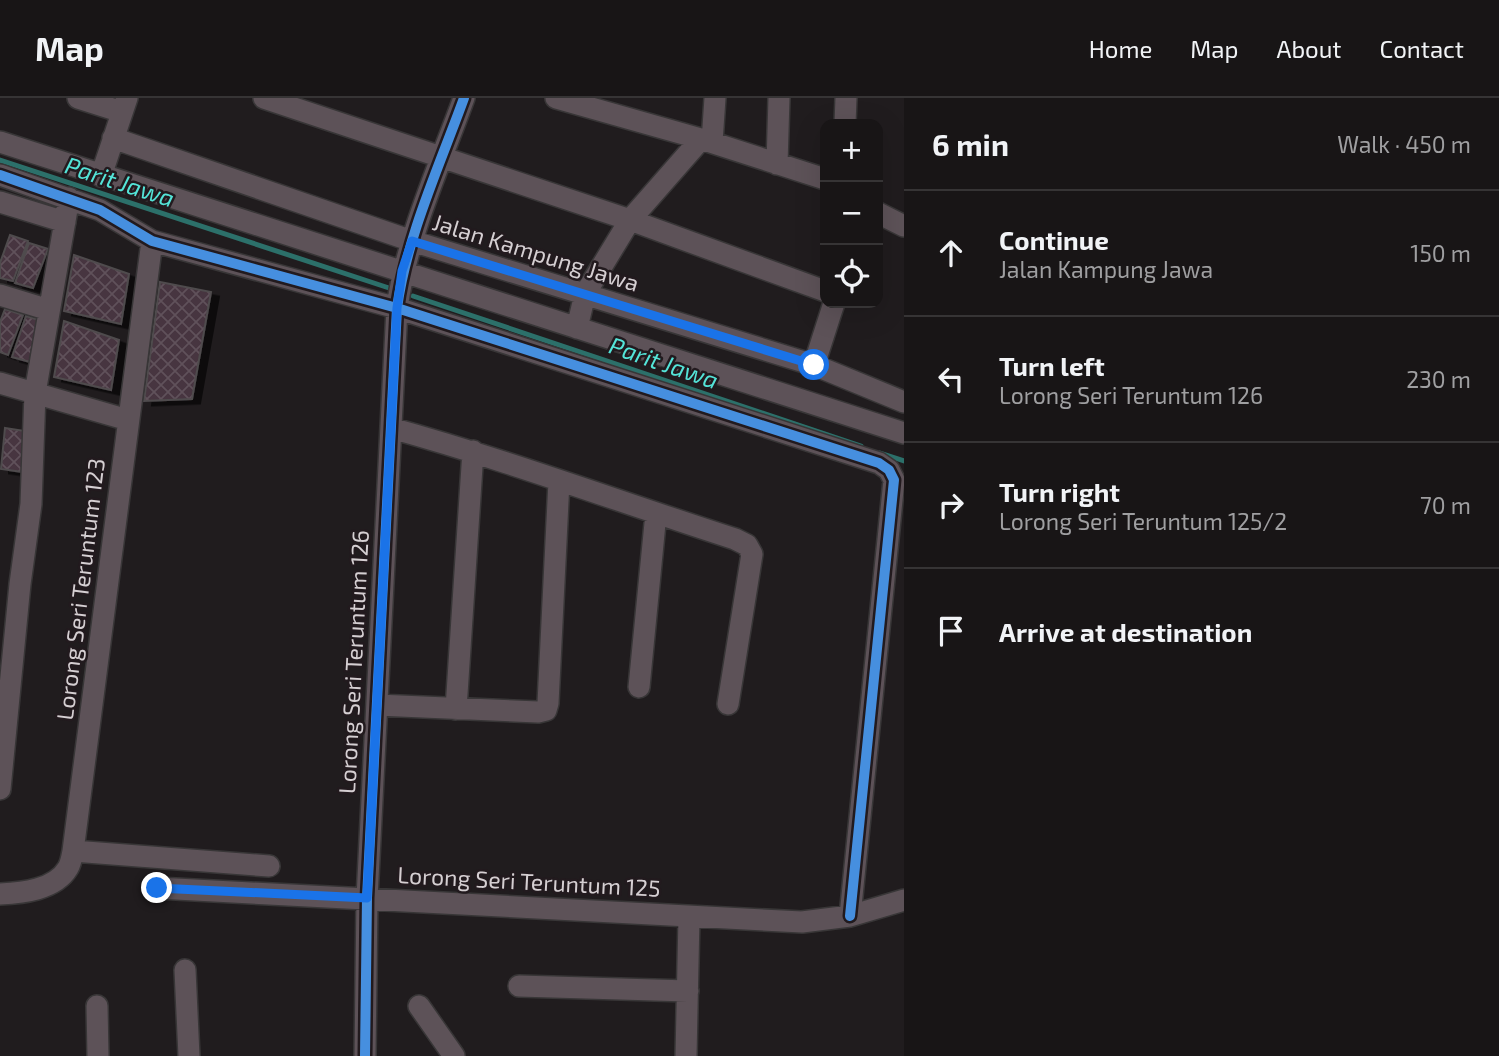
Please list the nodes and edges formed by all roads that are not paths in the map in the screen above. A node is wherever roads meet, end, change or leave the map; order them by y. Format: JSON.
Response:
{"nodes":[{"id":1,"x":78,"y":98,"type":"edge"},
{"id":2,"x":264,"y":98,"type":"edge"},
{"id":3,"x":464,"y":98,"type":"edge"},
{"id":4,"x":556,"y":98,"type":"edge"},
{"id":5,"x":715,"y":98,"type":"edge"},
{"id":6,"x":779,"y":98,"type":"edge"},
{"id":7,"x":846,"y":98,"type":"edge"},
{"id":8,"x":124,"y":105,"type":"edge"},
{"id":9,"x":845,"y":119,"type":"edge"},
{"id":10,"x":113,"y":138,"type":"junction"},
{"id":11,"x":707,"y":141,"type":"junction"},
{"id":12,"x":0,"y":142,"type":"edge"},
{"id":13,"x":443,"y":157,"type":"junction"},
{"id":14,"x":777,"y":164,"type":"junction"},
{"id":15,"x":0,"y":175,"type":"edge"},
{"id":16,"x":820,"y":177,"type":"edge"},
{"id":17,"x":105,"y":180,"type":"junction"},
{"id":18,"x":69,"y":198,"type":"junction"},
{"id":19,"x":0,"y":202,"type":"edge"},
{"id":20,"x":99,"y":208,"type":"junction"},
{"id":21,"x":883,"y":216,"type":"edge"},
{"id":22,"x":630,"y":220,"type":"junction"},
{"id":23,"x":65,"y":222,"type":"junction"},
{"id":24,"x":904,"y":226,"type":"edge"},
{"id":25,"x":152,"y":241,"type":"junction"},
{"id":26,"x":412,"y":241,"type":"junction"},
{"id":27,"x":402,"y":276,"type":"junction"},
{"id":28,"x":820,"y":289,"type":"edge"},
{"id":29,"x":0,"y":295,"type":"edge"},
{"id":30,"x":585,"y":295,"type":"junction"},
{"id":31,"x":398,"y":306,"type":"junction"},
{"id":32,"x":832,"y":308,"type":"edge"},
{"id":33,"x":50,"y":310,"type":"junction"},
{"id":34,"x":577,"y":328,"type":"junction"},
{"id":35,"x":814,"y":365,"type":"junction"},
{"id":36,"x":0,"y":383,"type":"edge"},
{"id":37,"x":35,"y":393,"type":"junction"},
{"id":38,"x":904,"y":402,"type":"edge"},
{"id":39,"x":128,"y":420,"type":"junction"},
{"id":40,"x":391,"y":428,"type":"junction"},
{"id":41,"x":904,"y":433,"type":"edge"},
{"id":42,"x":473,"y":451,"type":"junction"},
{"id":43,"x":559,"y":481,"type":"junction"},
{"id":44,"x":656,"y":513,"type":"junction"},
{"id":45,"x":10,"y":582,"type":"edge"},
{"id":46,"x":639,"y":687,"type":"dead end"},
{"id":47,"x":727,"y":704,"type":"dead end"},
{"id":48,"x":377,"y":705,"type":"junction"},
{"id":49,"x":456,"y":709,"type":"junction"},
{"id":50,"x":0,"y":789,"type":"edge"},
{"id":51,"x":73,"y":851,"type":"junction"},
{"id":52,"x":269,"y":866,"type":"dead end"},
{"id":53,"x":157,"y":888,"type":"dead end"},
{"id":54,"x":0,"y":894,"type":"edge"},
{"id":55,"x":367,"y":898,"type":"junction"},
{"id":56,"x":904,"y":900,"type":"edge"},
{"id":57,"x":850,"y":916,"type":"junction"},
{"id":58,"x":689,"y":917,"type":"junction"},
{"id":59,"x":185,"y":970,"type":"dead end"},
{"id":60,"x":519,"y":986,"type":"dead end"},
{"id":61,"x":688,"y":991,"type":"junction"},
{"id":62,"x":97,"y":1006,"type":"dead end"},
{"id":63,"x":419,"y":1006,"type":"dead end"},
{"id":64,"x":98,"y":1056,"type":"edge"},
{"id":65,"x":189,"y":1056,"type":"edge"},
{"id":66,"x":365,"y":1056,"type":"edge"},
{"id":67,"x":454,"y":1056,"type":"edge"},
{"id":68,"x":686,"y":1056,"type":"edge"}],
"edges":[{"from":1,"to":8,"type":"street"},
{"from":2,"to":13,"type":"street"},
{"from":3,"to":13,"type":"street","name":"Lorong Seri Teruntum 126"},
{"from":4,"to":11,"type":"street"},
{"from":5,"to":11,"type":"street"},
{"from":6,"to":14,"type":"street"},
{"from":7,"to":9,"type":"street"},
{"from":8,"to":10,"type":"street"},
{"from":10,"to":17,"type":"street"},
{"from":10,"to":26,"type":"street","name":"Jalan Kampung Jawa"},
{"from":11,"to":14,"type":"street"},
{"from":11,"to":22,"type":"street"},
{"from":12,"to":17,"type":"street"},
{"from":13,"to":22,"type":"street"},
{"from":13,"to":26,"type":"street","name":"Lorong Seri Teruntum 126"},
{"from":14,"to":16,"type":"street"},
{"from":15,"to":18,"type":"street"},
{"from":17,"to":20,"type":"street"},
{"from":17,"to":27,"type":"street"},
{"from":18,"to":20,"type":"street"},
{"from":18,"to":23,"type":"street"},
{"from":19,"to":23,"type":"street"},
{"from":20,"to":25,"type":"street"},
{"from":21,"to":24,"type":"street"},
{"from":22,"to":28,"type":"street"},
{"from":22,"to":30,"type":"street"},
{"from":23,"to":33,"type":"street"},
{"from":25,"to":31,"type":"street"},
{"from":25,"to":39,"type":"street","name":"Lorong Seri Teruntum 123"},
{"from":26,"to":27,"type":"street","name":"Lorong Seri Teruntum 126"},
{"from":26,"to":30,"type":"street","name":"Jalan Kampung Jawa"},
{"from":27,"to":31,"type":"street","name":"Lorong Seri Teruntum 126"},
{"from":27,"to":34,"type":"street"},
{"from":29,"to":33,"type":"street"},
{"from":30,"to":34,"type":"street"},
{"from":30,"to":35,"type":"street","name":"Jalan Kampung Jawa"},
{"from":31,"to":40,"type":"street","name":"Lorong Seri Teruntum 126"},
{"from":31,"to":57,"type":"street"},
{"from":32,"to":35,"type":"street"},
{"from":33,"to":37,"type":"street"},
{"from":34,"to":41,"type":"street"},
{"from":35,"to":38,"type":"street","name":"Jalan Kampung Jawa"},
{"from":36,"to":37,"type":"street"},
{"from":37,"to":39,"type":"street"},
{"from":37,"to":45,"type":"street"},
{"from":39,"to":51,"type":"street","name":"Lorong Seri Teruntum 123"},
{"from":40,"to":42,"type":"street"},
{"from":40,"to":48,"type":"street","name":"Lorong Seri Teruntum 126"},
{"from":42,"to":43,"type":"street"},
{"from":42,"to":49,"type":"street"},
{"from":43,"to":44,"type":"street"},
{"from":43,"to":49,"type":"street"},
{"from":44,"to":46,"type":"street"},
{"from":44,"to":47,"type":"street"},
{"from":45,"to":50,"type":"street"},
{"from":48,"to":49,"type":"street"},
{"from":48,"to":55,"type":"street","name":"Lorong Seri Teruntum 126"},
{"from":51,"to":52,"type":"street"},
{"from":51,"to":54,"type":"street","name":"Lorong Seri Teruntum 123"},
{"from":53,"to":55,"type":"street","name":"Lorong Seri Teruntum 125"},
{"from":55,"to":58,"type":"street","name":"Lorong Seri Teruntum 125"},
{"from":55,"to":66,"type":"street","name":"Lorong Seri Teruntum 126"},
{"from":56,"to":57,"type":"street","name":"Lorong Seri Teruntum 125"},
{"from":57,"to":58,"type":"street","name":"Lorong Seri Teruntum 125"},
{"from":58,"to":61,"type":"street"},
{"from":59,"to":65,"type":"street"},
{"from":60,"to":61,"type":"street"},
{"from":61,"to":68,"type":"street"},
{"from":62,"to":64,"type":"street"},
{"from":63,"to":67,"type":"street"}]}
